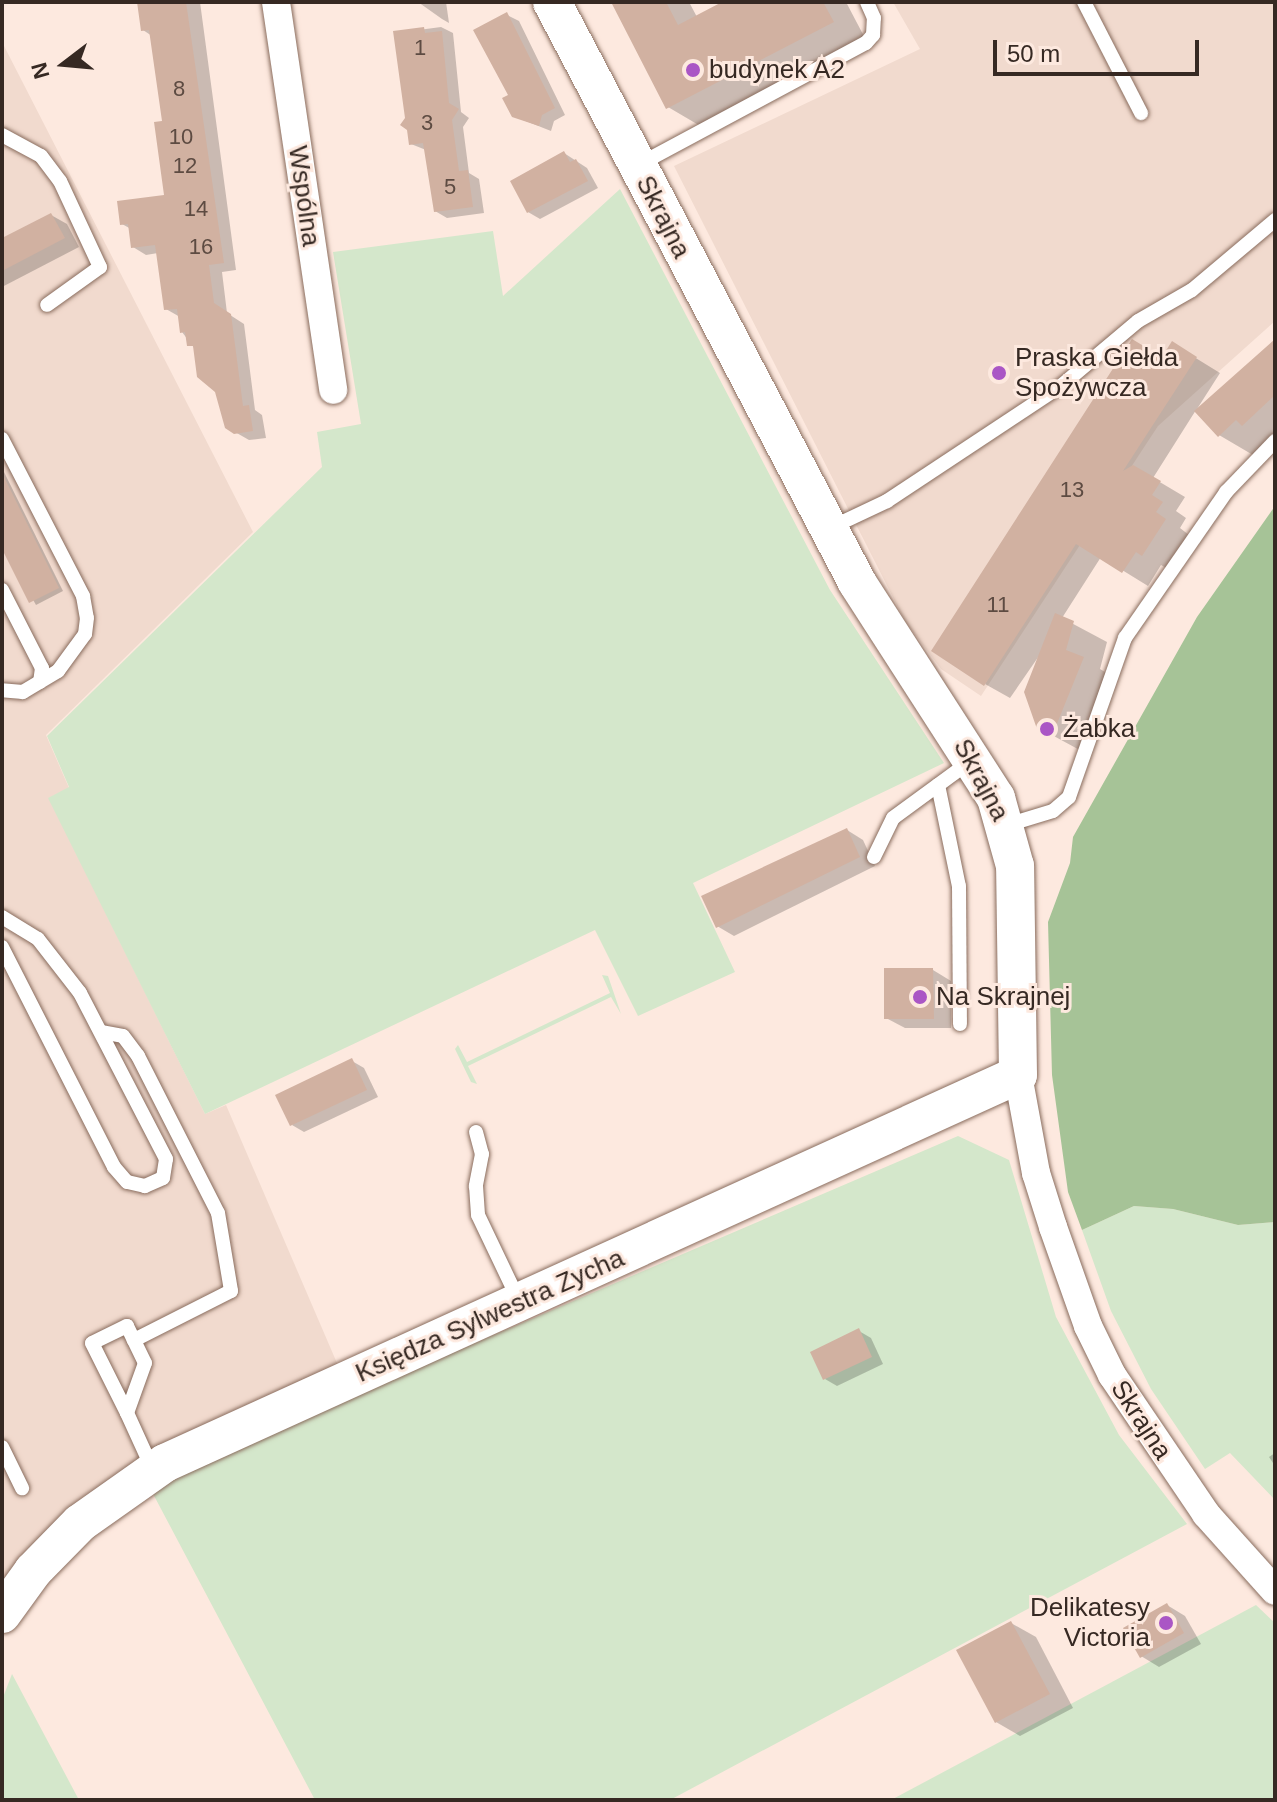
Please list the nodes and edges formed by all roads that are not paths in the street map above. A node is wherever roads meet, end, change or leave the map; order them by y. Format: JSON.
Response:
{"nodes":[{"id":1,"x":276,"y":2,"type":"edge"},
{"id":2,"x":552,"y":2,"type":"edge"},
{"id":3,"x":867,"y":2,"type":"edge"},
{"id":4,"x":1084,"y":2,"type":"edge"},
{"id":5,"x":1141,"y":113,"type":"dead end"},
{"id":6,"x":2,"y":135,"type":"edge"},
{"id":7,"x":637,"y":166,"type":"junction"},
{"id":8,"x":1275,"y":220,"type":"edge"},
{"id":9,"x":47,"y":305,"type":"dead end"},
{"id":10,"x":333,"y":390,"type":"dead end"},
{"id":11,"x":2,"y":439,"type":"edge"},
{"id":12,"x":1275,"y":441,"type":"edge"},
{"id":13,"x":829,"y":529,"type":"junction"},
{"id":14,"x":2,"y":590,"type":"edge"},
{"id":15,"x":40,"y":682,"type":"junction"},
{"id":16,"x":2,"y":690,"type":"edge"},
{"id":17,"x":974,"y":760,"type":"junction"},
{"id":18,"x":938,"y":785,"type":"junction"},
{"id":19,"x":1007,"y":825,"type":"junction"},
{"id":20,"x":874,"y":857,"type":"dead end"},
{"id":21,"x":2,"y":917,"type":"edge"},
{"id":22,"x":2,"y":947,"type":"edge"},
{"id":23,"x":960,"y":1024,"type":"dead end"},
{"id":24,"x":101,"y":1032,"type":"junction"},
{"id":25,"x":1018,"y":1075,"type":"junction"},
{"id":26,"x":476,"y":1132,"type":"dead end"},
{"id":27,"x":519,"y":1302,"type":"junction"},
{"id":28,"x":134,"y":1340,"type":"junction"},
{"id":29,"x":127,"y":1413,"type":"junction"},
{"id":30,"x":2,"y":1447,"type":"edge"},
{"id":31,"x":153,"y":1470,"type":"junction"},
{"id":32,"x":22,"y":1488,"type":"dead end"},
{"id":33,"x":1275,"y":1591,"type":"edge"},
{"id":34,"x":2,"y":1614,"type":"edge"}],
"edges":[{"from":1,"to":10,"type":"street","name":"Wspólna"},
{"from":2,"to":7,"type":"street","name":"Skrajna"},
{"from":3,"to":7,"type":"lane"},
{"from":4,"to":5,"type":"lane"},
{"from":6,"to":9,"type":"lane"},
{"from":7,"to":13,"type":"street","name":"Skrajna"},
{"from":8,"to":13,"type":"lane"},
{"from":11,"to":15,"type":"lane"},
{"from":12,"to":19,"type":"lane"},
{"from":13,"to":17,"type":"street","name":"Skrajna"},
{"from":14,"to":15,"type":"lane"},
{"from":15,"to":16,"type":"lane"},
{"from":17,"to":18,"type":"lane"},
{"from":17,"to":19,"type":"street","name":"Skrajna"},
{"from":18,"to":20,"type":"lane"},
{"from":18,"to":23,"type":"lane"},
{"from":19,"to":25,"type":"street","name":"Skrajna"},
{"from":21,"to":24,"type":"lane"},
{"from":22,"to":24,"type":"lane"},
{"from":24,"to":28,"type":"lane"},
{"from":25,"to":27,"type":"street","name":"Księdza Sylwestra Zycha"},
{"from":25,"to":33,"type":"street","name":"Skrajna"},
{"from":26,"to":27,"type":"lane"},
{"from":27,"to":31,"type":"street","name":"Księdza Sylwestra Zycha"},
{"from":28,"to":29,"type":"lane"},
{"from":28,"to":29,"type":"lane"},
{"from":29,"to":31,"type":"lane"},
{"from":30,"to":32,"type":"lane"},
{"from":31,"to":34,"type":"street","name":"Księdza Sylwestra Zycha"}]}
